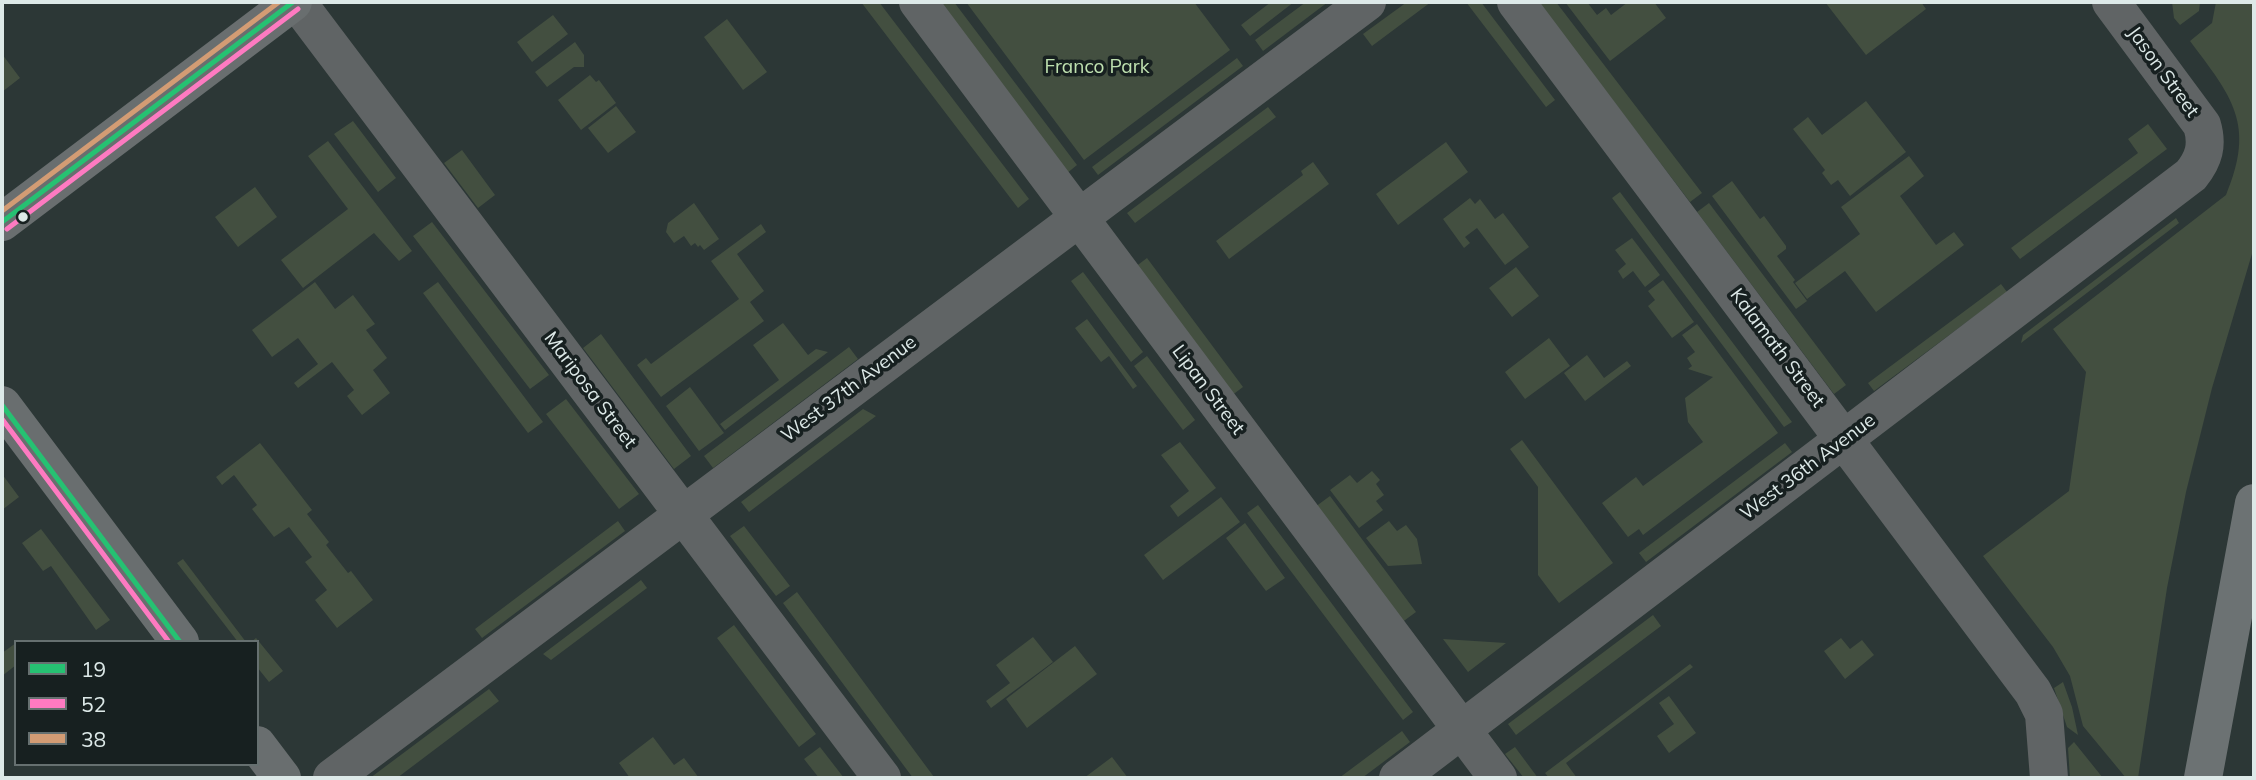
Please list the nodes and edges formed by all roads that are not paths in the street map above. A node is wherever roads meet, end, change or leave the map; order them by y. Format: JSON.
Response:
{"nodes":[{"id":1,"x":295,"y":2,"type":"edge"},
{"id":2,"x":918,"y":2,"type":"edge"},
{"id":3,"x":1367,"y":2,"type":"edge"},
{"id":4,"x":1516,"y":2,"type":"edge"},
{"id":5,"x":2111,"y":2,"type":"edge"},
{"id":6,"x":2206,"y":145,"type":"joint"},
{"id":7,"x":1078,"y":217,"type":"junction"},
{"id":8,"x":2,"y":222,"type":"edge"},
{"id":9,"x":2,"y":405,"type":"edge"},
{"id":10,"x":1844,"y":439,"type":"junction"},
{"id":11,"x":2254,"y":503,"type":"edge"},
{"id":12,"x":683,"y":514,"type":"junction"},
{"id":13,"x":178,"y":640,"type":"edge"},
{"id":14,"x":1462,"y":730,"type":"junction"},
{"id":15,"x":259,"y":748,"type":"edge"},
{"id":16,"x":282,"y":778,"type":"edge"},
{"id":17,"x":332,"y":778,"type":"edge"},
{"id":18,"x":882,"y":778,"type":"edge"},
{"id":19,"x":1398,"y":778,"type":"edge"},
{"id":20,"x":1498,"y":778,"type":"edge"},
{"id":21,"x":2049,"y":778,"type":"edge"},
{"id":22,"x":2203,"y":778,"type":"edge"}],
"edges":[{"from":1,"to":8,"type":"main road"},
{"from":1,"to":12,"type":"street","name":"Mariposa Street"},
{"from":2,"to":7,"type":"street","name":"Lipan Street"},
{"from":3,"to":7,"type":"street","name":"West 37th Avenue"},
{"from":4,"to":10,"type":"street","name":"Kalamath Street"},
{"from":5,"to":6,"type":"street","name":"Jason Street"},
{"from":6,"to":10,"type":"street","name":"West 36th Avenue"},
{"from":7,"to":12,"type":"street","name":"West 37th Avenue"},
{"from":7,"to":14,"type":"street","name":"Lipan Street"},
{"from":9,"to":13,"type":"main road"},
{"from":10,"to":14,"type":"street","name":"West 36th Avenue"},
{"from":10,"to":21,"type":"street","name":"Kalamath Street"},
{"from":11,"to":22,"type":"highway"},
{"from":12,"to":17,"type":"street","name":"West 37th Avenue"},
{"from":12,"to":18,"type":"street","name":"Mariposa Street"},
{"from":14,"to":19,"type":"street","name":"West 36th Avenue"},
{"from":14,"to":20,"type":"street","name":"Lipan Street"},
{"from":15,"to":16,"type":"main road"}]}
